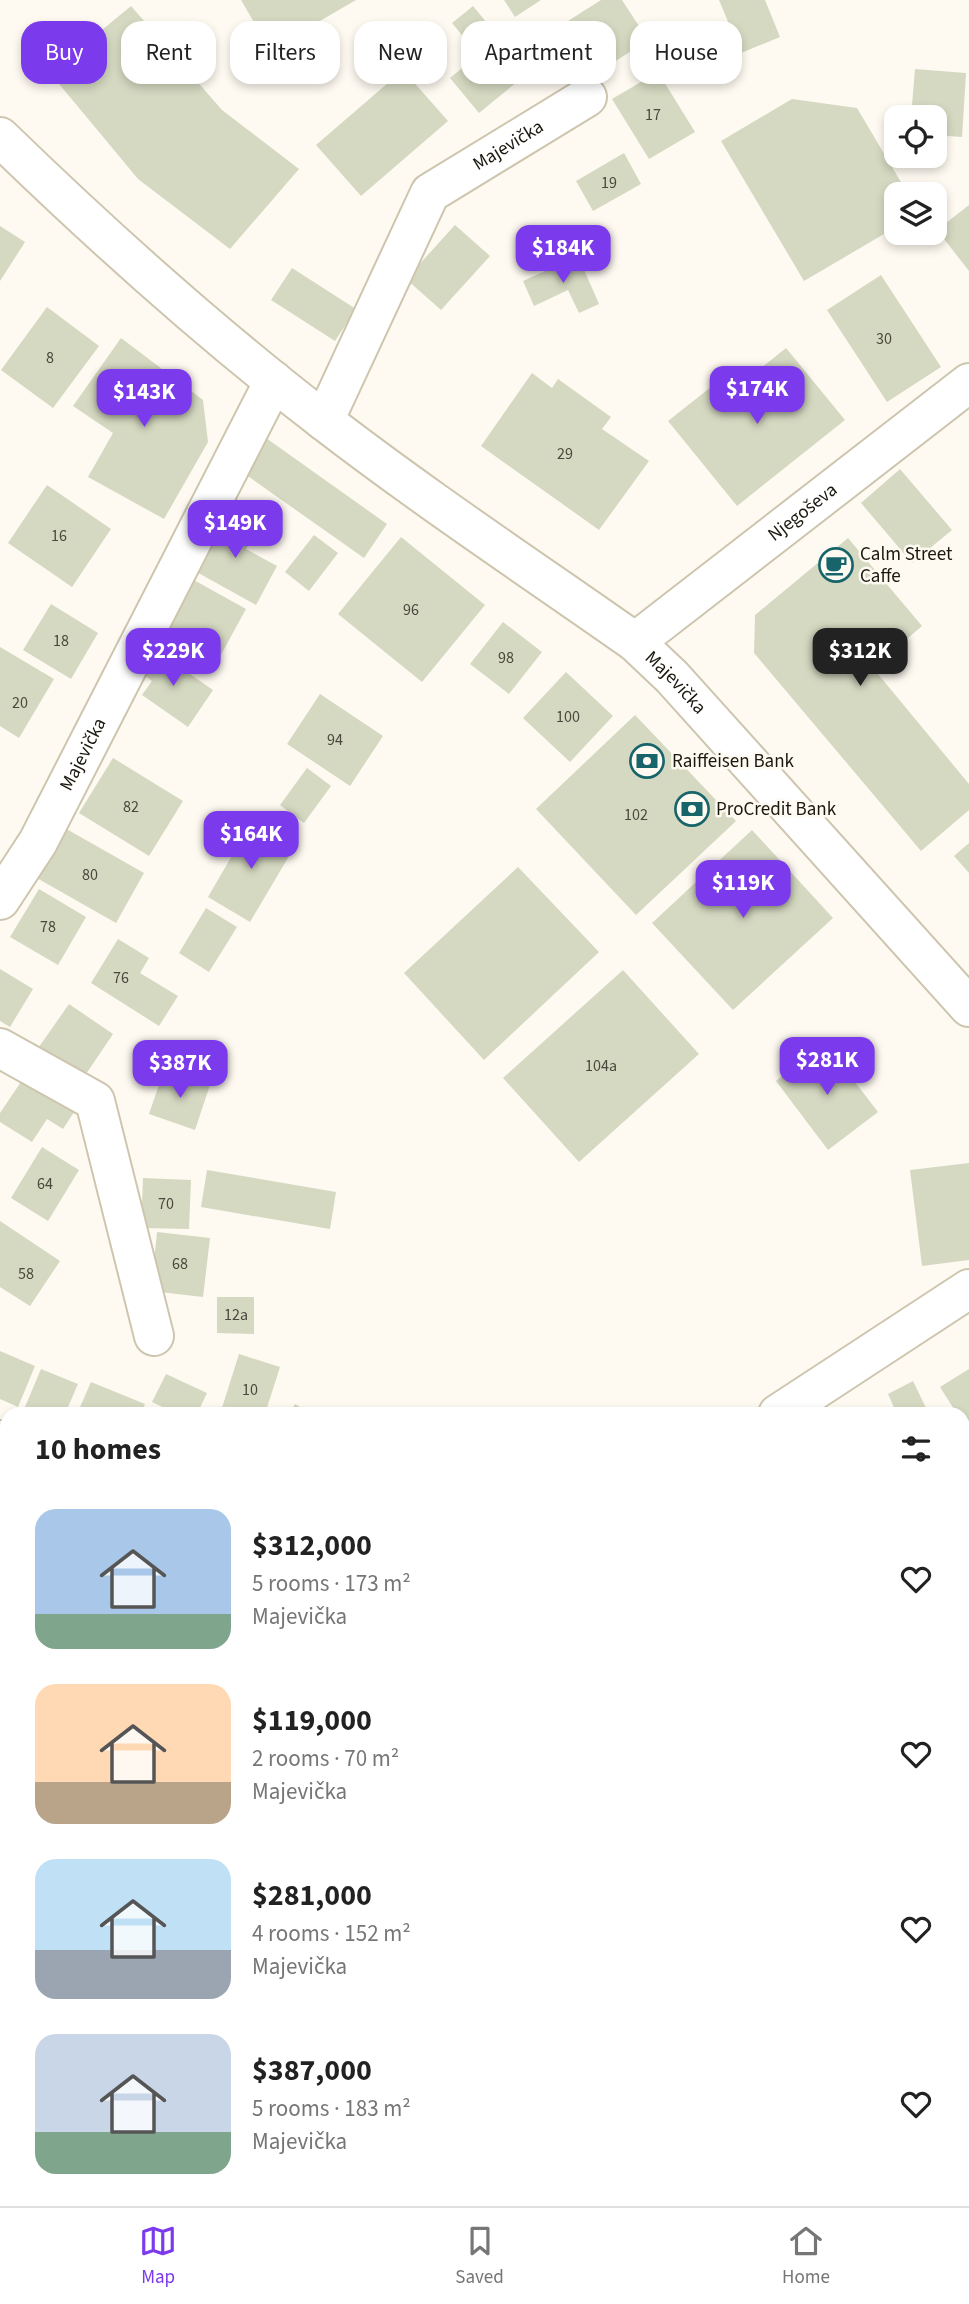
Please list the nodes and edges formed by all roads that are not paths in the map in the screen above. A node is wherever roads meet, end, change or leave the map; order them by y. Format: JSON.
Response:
{"nodes":[{"id":1,"x":587,"y":97,"type":"dead end"},
{"id":2,"x":0,"y":137,"type":"edge"},
{"id":3,"x":274,"y":382,"type":"junction"},
{"id":4,"x":969,"y":383,"type":"edge"},
{"id":5,"x":324,"y":421,"type":"junction"},
{"id":6,"x":635,"y":642,"type":"junction"},
{"id":7,"x":0,"y":900,"type":"edge"},
{"id":8,"x":969,"y":1007,"type":"edge"},
{"id":9,"x":0,"y":1048,"type":"edge"},
{"id":10,"x":969,"y":1290,"type":"edge"},
{"id":11,"x":155,"y":1336,"type":"dead end"},
{"id":12,"x":830,"y":1399,"type":"edge"},
{"id":13,"x":802,"y":1407,"type":"edge"}],
"edges":[{"from":1,"to":5,"type":"street","name":"Majevička"},
{"from":2,"to":3,"type":"street","name":"Majevička"},
{"from":3,"to":5,"type":"street","name":"Majevička"},
{"from":3,"to":7,"type":"street","name":"Majevička"},
{"from":4,"to":6,"type":"street","name":"Njegoševa"},
{"from":5,"to":6,"type":"street","name":"Majevička"},
{"from":6,"to":8,"type":"street","name":"Majevička"},
{"from":9,"to":11,"type":"street"},
{"from":10,"to":12,"type":"street"},
{"from":12,"to":13,"type":"street"}]}
